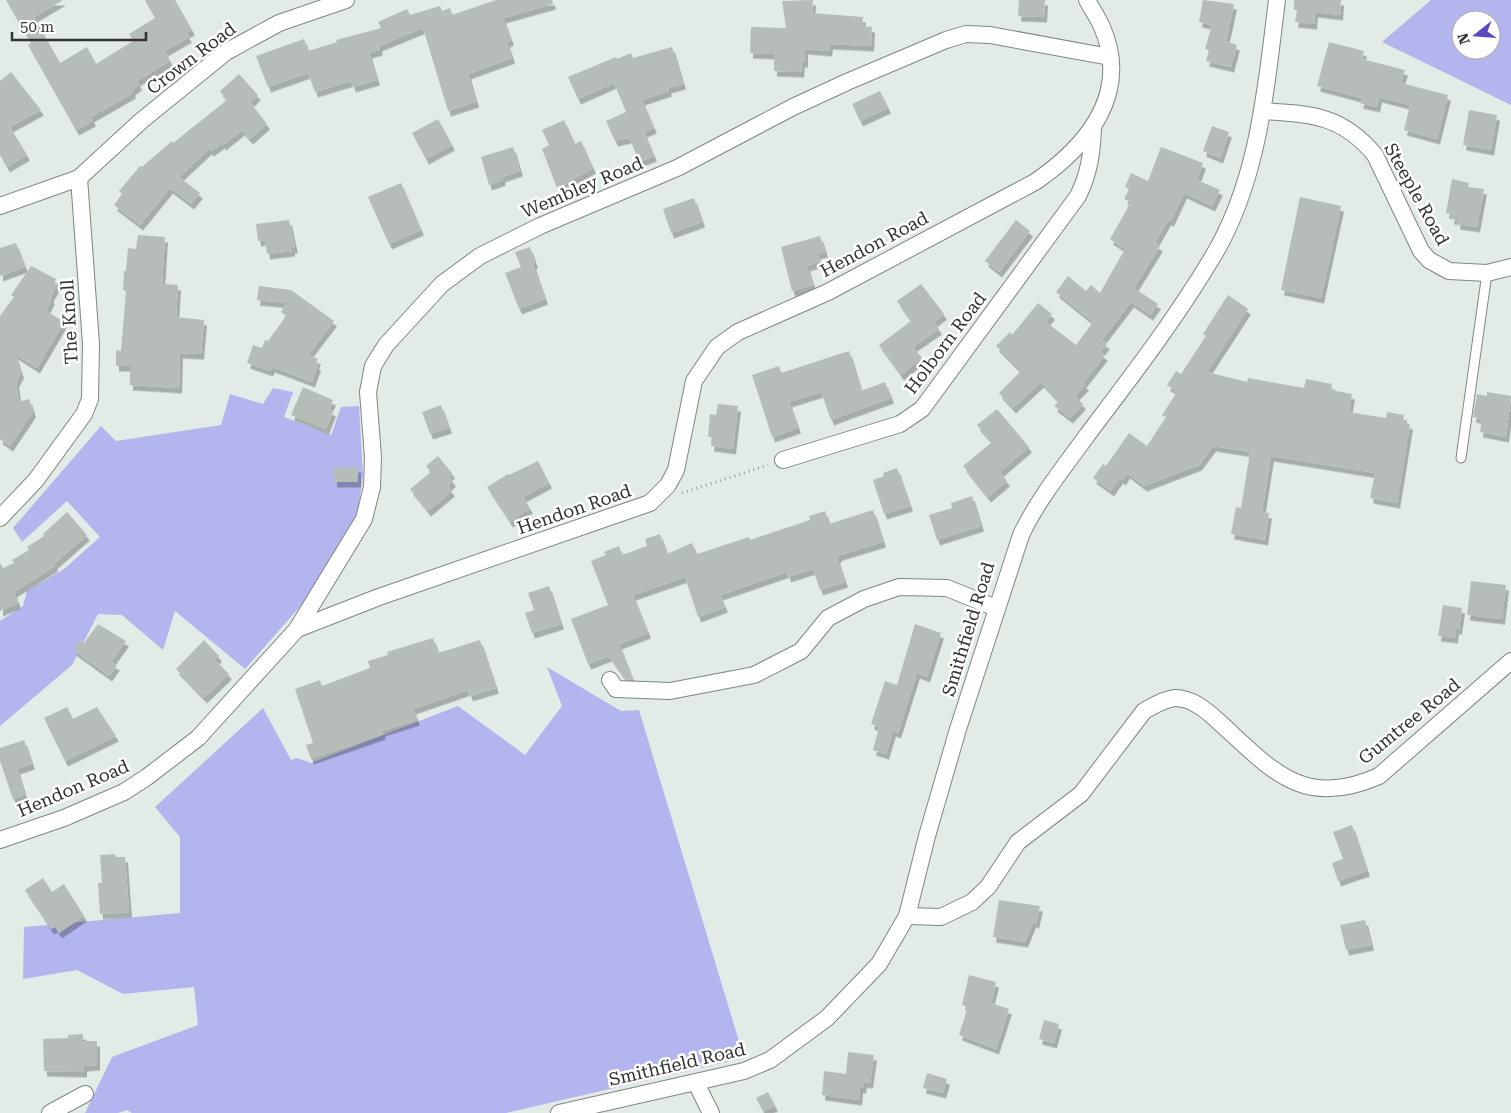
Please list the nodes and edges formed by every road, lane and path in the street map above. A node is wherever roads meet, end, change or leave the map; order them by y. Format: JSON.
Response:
{"nodes":[{"id":1,"x":346,"y":0,"type":"edge"},
{"id":2,"x":1087,"y":0,"type":"edge"},
{"id":3,"x":1277,"y":0,"type":"edge"},
{"id":4,"x":1110,"y":57,"type":"junction"},
{"id":5,"x":1263,"y":112,"type":"junction"},
{"id":6,"x":1093,"y":129,"type":"junction"},
{"id":7,"x":79,"y":178,"type":"junction"},
{"id":8,"x":0,"y":206,"type":"edge"},
{"id":9,"x":1511,"y":267,"type":"edge"},
{"id":10,"x":1487,"y":273,"type":"junction"},
{"id":11,"x":1461,"y":458,"type":"dead end"},
{"id":12,"x":783,"y":460,"type":"joint"},
{"id":13,"x":676,"y":495,"type":"dead end"},
{"id":14,"x":0,"y":518,"type":"edge"},
{"id":15,"x":996,"y":608,"type":"junction"},
{"id":16,"x":297,"y":629,"type":"junction"},
{"id":17,"x":1511,"y":661,"type":"edge"},
{"id":18,"x":610,"y":680,"type":"dead end"},
{"id":19,"x":0,"y":840,"type":"edge"},
{"id":20,"x":907,"y":916,"type":"junction"},
{"id":21,"x":696,"y":1083,"type":"junction"},
{"id":22,"x":85,"y":1094,"type":"dead end"},
{"id":23,"x":50,"y":1113,"type":"edge"},
{"id":24,"x":560,"y":1113,"type":"edge"},
{"id":25,"x":711,"y":1113,"type":"edge"}],
"edges":[{"from":1,"to":7,"type":"street","name":"Crown Road"},
{"from":2,"to":4,"type":"street","name":"Hendon Road"},
{"from":3,"to":5,"type":"street","name":"Smithfield Road"},
{"from":4,"to":6,"type":"street","name":"Hendon Road"},
{"from":4,"to":16,"type":"street","name":"Wembley Road"},
{"from":5,"to":10,"type":"street","name":"Steeple Road"},
{"from":5,"to":15,"type":"street","name":"Smithfield Road"},
{"from":6,"to":12,"type":"street","name":"Holborn Road"},
{"from":6,"to":16,"type":"street","name":"Hendon Road"},
{"from":7,"to":8,"type":"street"},
{"from":7,"to":14,"type":"street","name":"The Knoll"},
{"from":9,"to":10,"type":"street","name":"Steeple Road"},
{"from":10,"to":11,"type":"lane"},
{"from":12,"to":13,"type":"path"},
{"from":15,"to":18,"type":"street"},
{"from":15,"to":20,"type":"street","name":"Smithfield Road"},
{"from":16,"to":19,"type":"street","name":"Hendon Road"},
{"from":17,"to":20,"type":"street","name":"Gumtree Road"},
{"from":20,"to":21,"type":"street","name":"Smithfield Road"},
{"from":21,"to":24,"type":"street","name":"Smithfield Road"},
{"from":21,"to":25,"type":"street"},
{"from":22,"to":23,"type":"street"}]}
